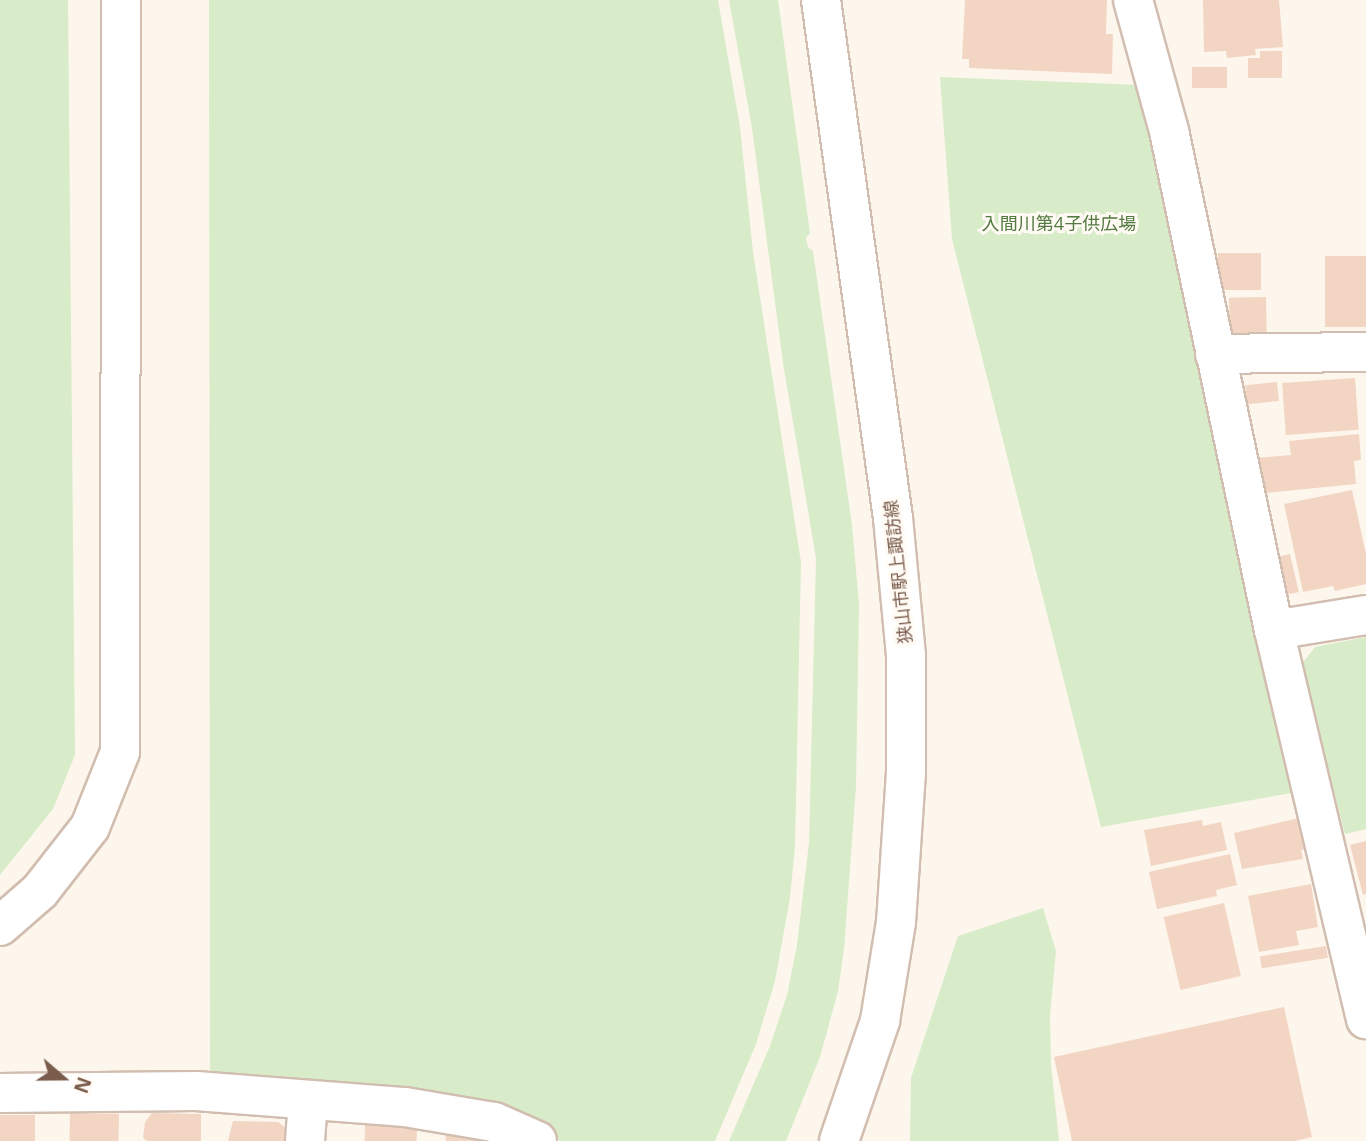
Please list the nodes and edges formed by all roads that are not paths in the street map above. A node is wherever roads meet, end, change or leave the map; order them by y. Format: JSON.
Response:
{"nodes":[{"id":1,"x":121,"y":0,"type":"edge"},
{"id":2,"x":821,"y":0,"type":"edge"},
{"id":3,"x":1133,"y":0,"type":"edge"},
{"id":4,"x":1366,"y":352,"type":"edge"},
{"id":5,"x":1215,"y":354,"type":"junction"},
{"id":6,"x":1366,"y":615,"type":"edge"},
{"id":7,"x":1274,"y":631,"type":"junction"},
{"id":8,"x":0,"y":926,"type":"edge"},
{"id":9,"x":1366,"y":1019,"type":"edge"},
{"id":10,"x":0,"y":1093,"type":"edge"},
{"id":11,"x":308,"y":1100,"type":"junction"},
{"id":12,"x":305,"y":1141,"type":"edge"},
{"id":13,"x":537,"y":1141,"type":"edge"},
{"id":14,"x":839,"y":1141,"type":"edge"}],
"edges":[{"from":1,"to":8,"type":"street"},
{"from":2,"to":14,"type":"street","name":"狭山市駅上諏訪線"},
{"from":3,"to":5,"type":"street"},
{"from":4,"to":5,"type":"street"},
{"from":5,"to":7,"type":"street"},
{"from":6,"to":7,"type":"street"},
{"from":7,"to":9,"type":"street"},
{"from":10,"to":11,"type":"street"},
{"from":11,"to":12,"type":"street"},
{"from":11,"to":13,"type":"street"}]}
